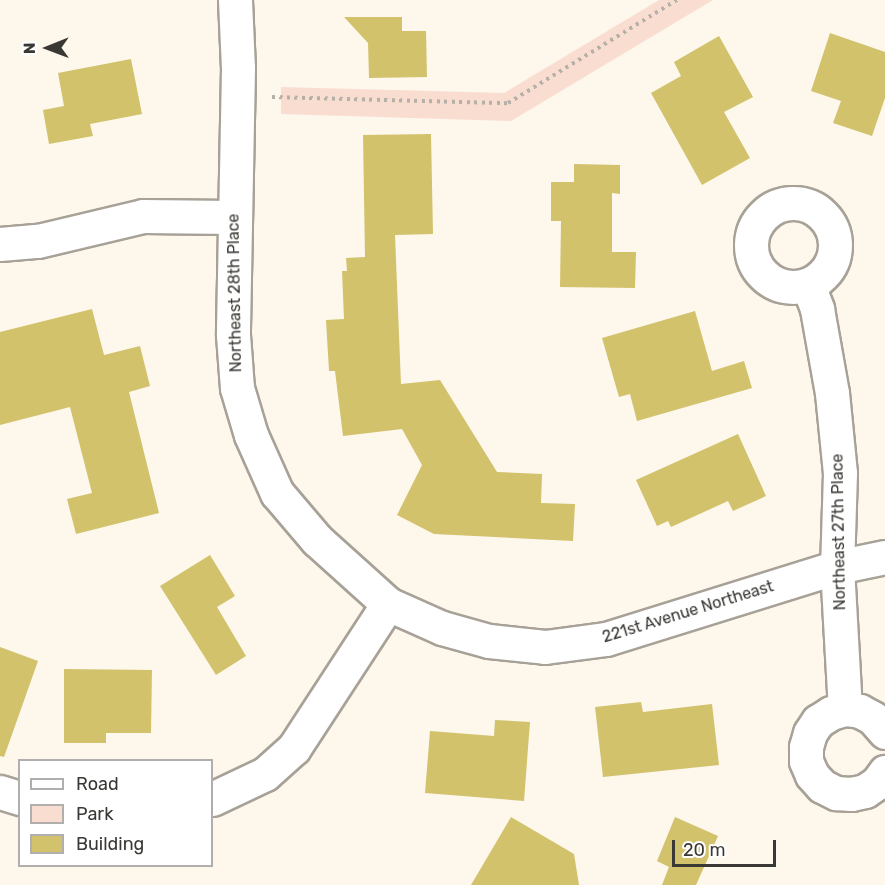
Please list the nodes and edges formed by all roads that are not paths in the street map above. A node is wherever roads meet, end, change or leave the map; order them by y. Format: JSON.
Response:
{"nodes":[{"id":1,"x":235,"y":0,"type":"edge"},
{"id":2,"x":233,"y":217,"type":"junction"},
{"id":3,"x":0,"y":244,"type":"edge"},
{"id":4,"x":808,"y":285,"type":"dead end"},
{"id":5,"x":885,"y":558,"type":"edge"},
{"id":6,"x":837,"y":567,"type":"junction"},
{"id":7,"x":387,"y":604,"type":"junction"},
{"id":8,"x":845,"y":709,"type":"junction"},
{"id":9,"x":885,"y":732,"type":"edge"},
{"id":10,"x":885,"y":772,"type":"edge"},
{"id":11,"x":0,"y":792,"type":"edge"},
{"id":12,"x":18,"y":797,"type":"edge"},
{"id":13,"x":213,"y":798,"type":"edge"}],
"edges":[{"from":1,"to":2,"type":"street","name":"Northeast 28th Place"},
{"from":2,"to":3,"type":"street"},
{"from":2,"to":7,"type":"street","name":"Northeast 28th Place"},
{"from":4,"to":6,"type":"street","name":"Northeast 27th Place"},
{"from":5,"to":6,"type":"street","name":"221st Avenue Northeast"},
{"from":6,"to":7,"type":"street","name":"221st Avenue Northeast"},
{"from":6,"to":8,"type":"street","name":"Northeast 27th Place"},
{"from":7,"to":13,"type":"street"},
{"from":8,"to":9,"type":"street"},
{"from":8,"to":10,"type":"street"},
{"from":11,"to":12,"type":"street"}]}
